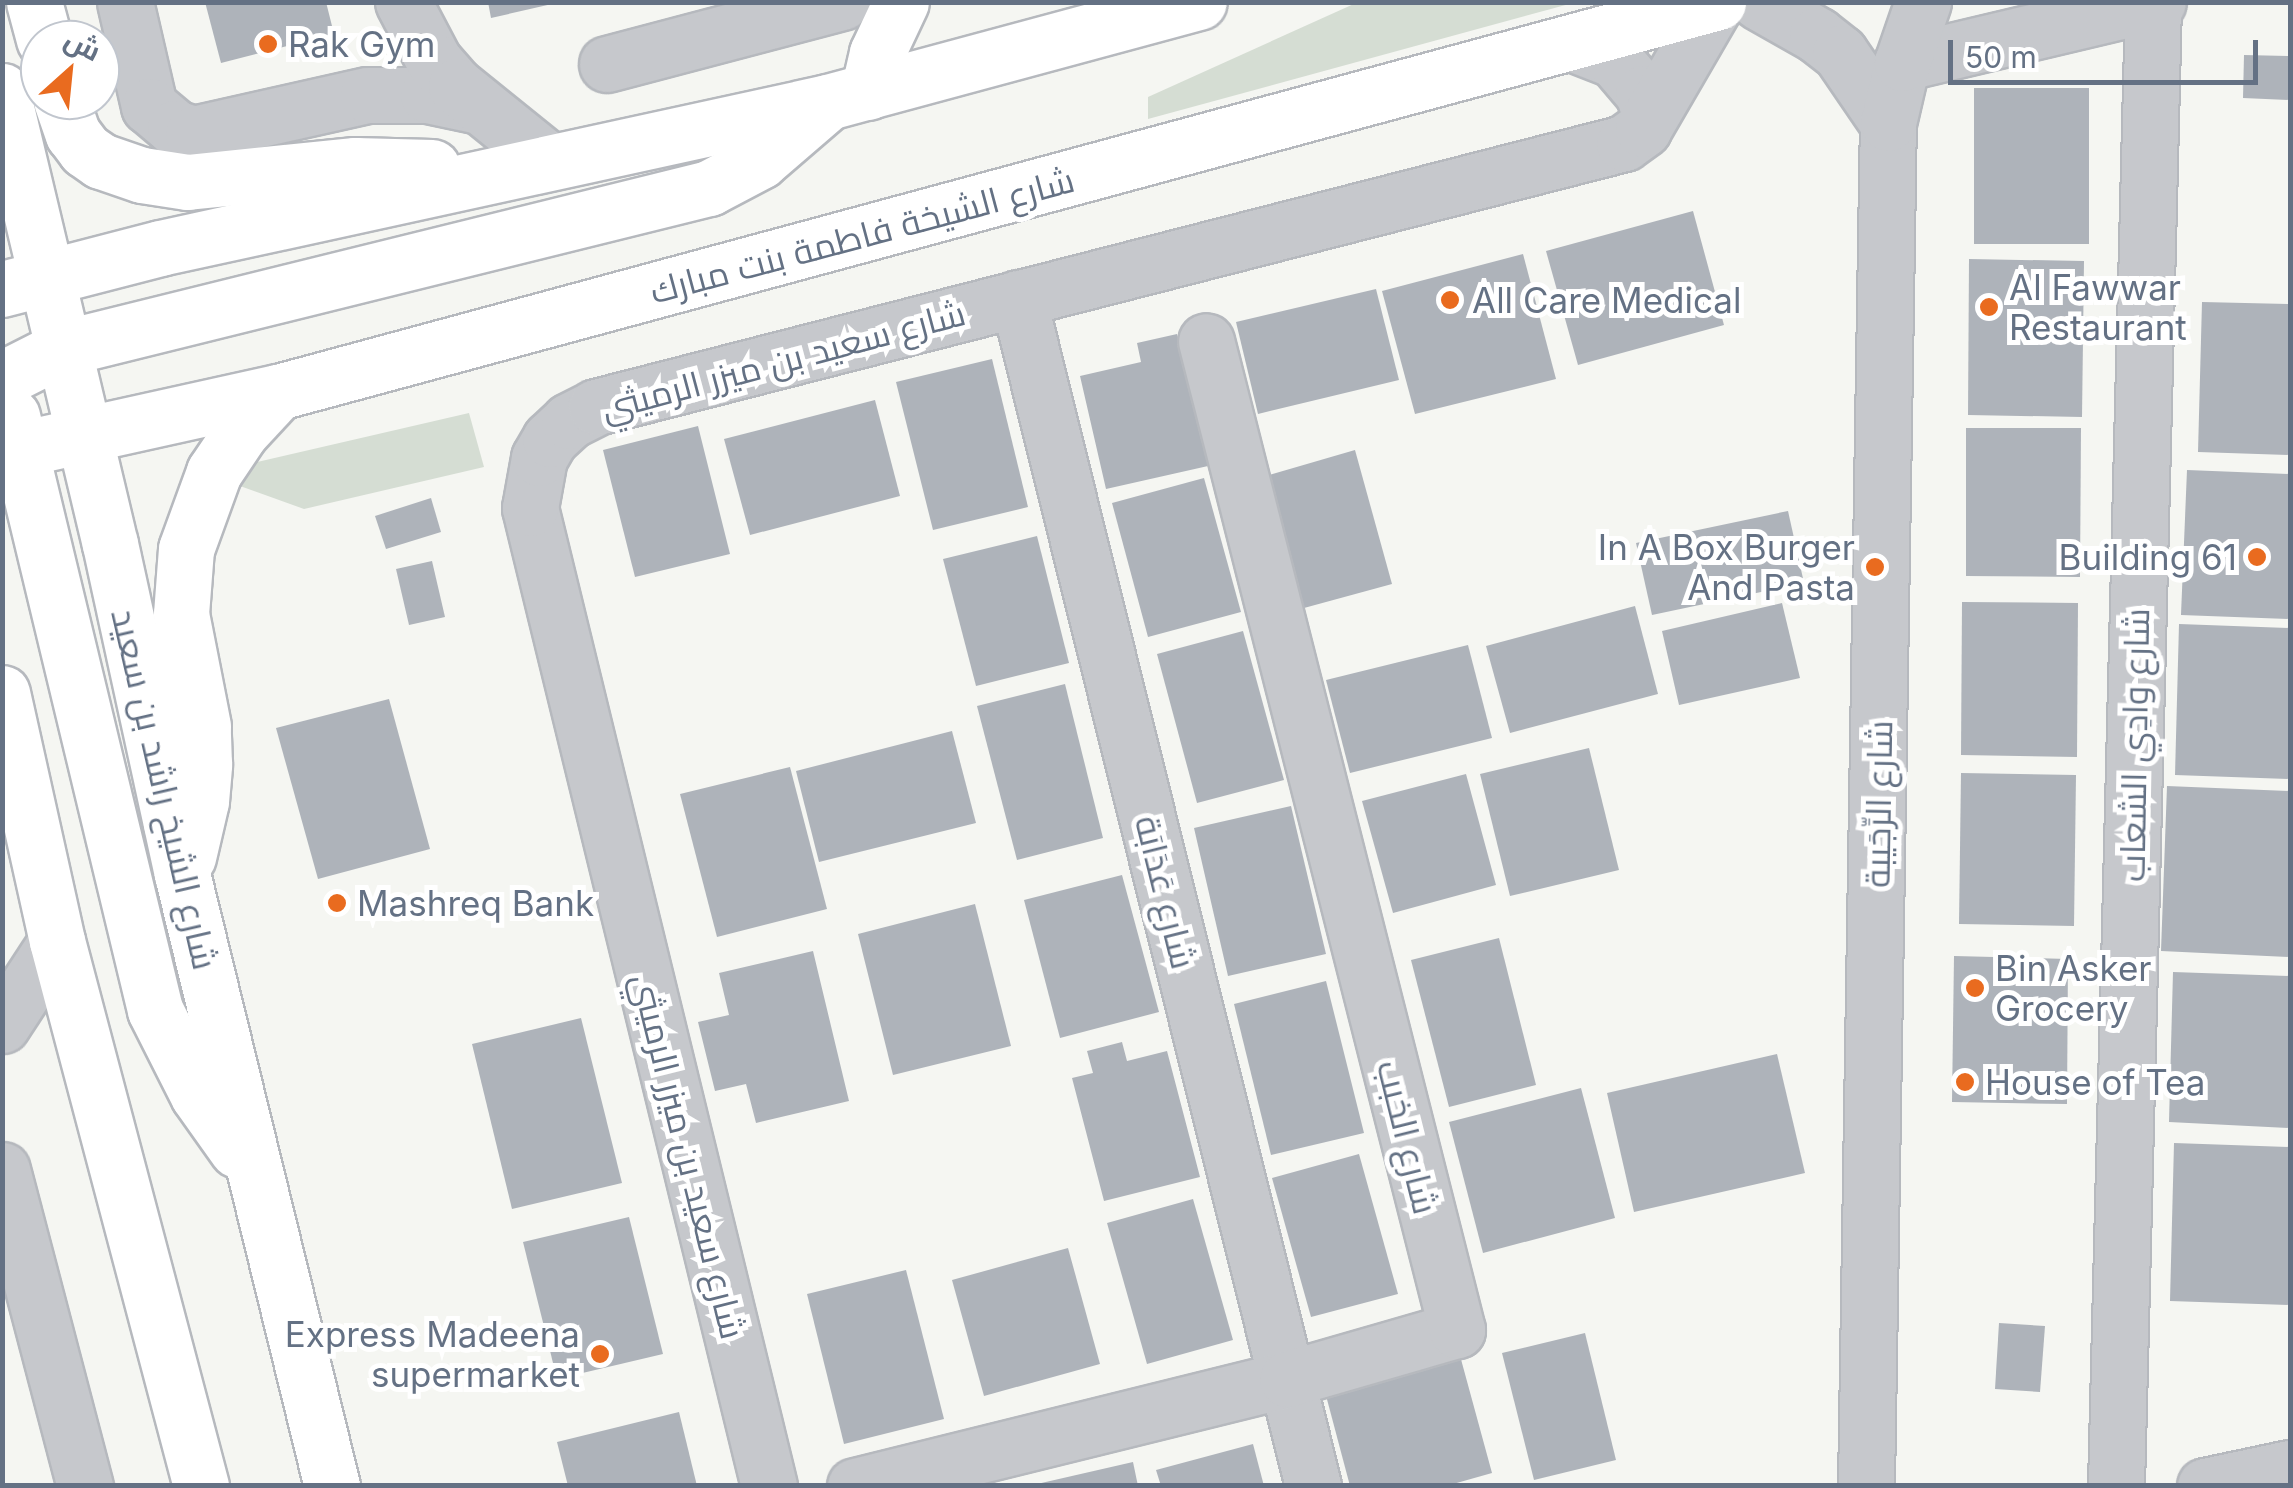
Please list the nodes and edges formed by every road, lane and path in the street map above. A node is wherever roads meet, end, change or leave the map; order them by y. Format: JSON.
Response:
{"nodes":[{"id":1,"x":124,"y":2,"type":"edge"},
{"id":2,"x":401,"y":2,"type":"edge"},
{"id":3,"x":842,"y":2,"type":"edge"},
{"id":4,"x":901,"y":2,"type":"edge"},
{"id":5,"x":1199,"y":2,"type":"edge"},
{"id":6,"x":1759,"y":2,"type":"edge"},
{"id":7,"x":1923,"y":2,"type":"edge"},
{"id":8,"x":1717,"y":3,"type":"edge"},
{"id":9,"x":2156,"y":3,"type":"edge"},
{"id":10,"x":1574,"y":44,"type":"junction"},
{"id":11,"x":1902,"y":63,"type":"junction"},
{"id":12,"x":607,"y":64,"type":"dead end"},
{"id":13,"x":2,"y":91,"type":"edge"},
{"id":14,"x":368,"y":95,"type":"junction"},
{"id":15,"x":848,"y":97,"type":"junction"},
{"id":16,"x":478,"y":106,"type":"junction"},
{"id":17,"x":1650,"y":114,"type":"junction"},
{"id":18,"x":68,"y":120,"type":"edge"},
{"id":19,"x":1888,"y":123,"type":"junction"},
{"id":20,"x":549,"y":161,"type":"junction"},
{"id":21,"x":490,"y":174,"type":"junction"},
{"id":22,"x":24,"y":283,"type":"edge"},
{"id":23,"x":1018,"y":298,"type":"junction"},
{"id":24,"x":1206,"y":341,"type":"dead end"},
{"id":25,"x":63,"y":348,"type":"junction"},
{"id":26,"x":2,"y":355,"type":"edge"},
{"id":27,"x":3,"y":378,"type":"edge"},
{"id":28,"x":2,"y":392,"type":"edge"},
{"id":29,"x":278,"y":392,"type":"junction"},
{"id":30,"x":84,"y":435,"type":"junction"},
{"id":31,"x":12,"y":451,"type":"edge"},
{"id":32,"x":3,"y":696,"type":"edge"},
{"id":33,"x":182,"y":874,"type":"junction"},
{"id":34,"x":57,"y":941,"type":"junction"},
{"id":35,"x":2,"y":1025,"type":"edge"},
{"id":36,"x":2,"y":1170,"type":"edge"},
{"id":37,"x":254,"y":1172,"type":"junction"},
{"id":38,"x":1287,"y":1379,"type":"junction"},
{"id":39,"x":2290,"y":1468,"type":"edge"},
{"id":40,"x":85,"y":1486,"type":"edge"},
{"id":41,"x":201,"y":1486,"type":"edge"},
{"id":42,"x":332,"y":1486,"type":"edge"},
{"id":43,"x":769,"y":1486,"type":"edge"},
{"id":44,"x":855,"y":1486,"type":"edge"},
{"id":45,"x":1313,"y":1486,"type":"edge"},
{"id":46,"x":1866,"y":1486,"type":"edge"},
{"id":47,"x":2116,"y":1486,"type":"edge"},
{"id":48,"x":2205,"y":1486,"type":"edge"}],
"edges":[{"from":1,"to":14,"type":"street"},
{"from":2,"to":14,"type":"street"},
{"from":2,"to":16,"type":"street"},
{"from":3,"to":12,"type":"street"},
{"from":4,"to":15,"type":"main road"},
{"from":5,"to":15,"type":"main road"},
{"from":6,"to":19,"type":"street"},
{"from":7,"to":11,"type":"street","name":"شارع الرِّجَيبة"},
{"from":8,"to":10,"type":"main road","name":"شارع الشيخة فاطمة بنت مبارك"},
{"from":8,"to":17,"type":"street","name":"شارع سعيد بن ميزر الرميثي"},
{"from":9,"to":11,"type":"street"},
{"from":9,"to":47,"type":"street","name":"شارع وادِي الشعاب"},
{"from":10,"to":17,"type":"street"},
{"from":10,"to":29,"type":"main road","name":"شارع الشيخة فاطمة بنت مبارك"},
{"from":11,"to":19,"type":"street","name":"شارع الرِّجَيبة"},
{"from":13,"to":22,"type":"main road","name":"شارع الشيخ راشد بن سعيد"},
{"from":14,"to":16,"type":"street"},
{"from":15,"to":20,"type":"main road"},
{"from":15,"to":25,"type":"main road"},
{"from":16,"to":20,"type":"street"},
{"from":17,"to":23,"type":"street","name":"شارع سعيد بن ميزر الرميثي"},
{"from":18,"to":21,"type":"main road"},
{"from":19,"to":46,"type":"street","name":"شارع الرِّجَيبة"},
{"from":20,"to":21,"type":"main road"},
{"from":21,"to":22,"type":"main road"},
{"from":22,"to":25,"type":"main road","name":"شارع الشيخ راشد بن سعيد"},
{"from":22,"to":26,"type":"main road"},
{"from":23,"to":38,"type":"street","name":"شارع عَدَابَة"},
{"from":23,"to":43,"type":"street","name":"شارع سعيد بن ميزر الرميثي"},
{"from":24,"to":38,"type":"street","name":"شارع الخبب"},
{"from":25,"to":27,"type":"main road"},
{"from":25,"to":30,"type":"main road","name":"شارع الشيخ راشد بن سعيد"},
{"from":27,"to":30,"type":"main road"},
{"from":28,"to":31,"type":"main road"},
{"from":29,"to":30,"type":"main road","name":"شارع الشيخة فاطمة بنت مبارك"},
{"from":29,"to":33,"type":"main road"},
{"from":30,"to":31,"type":"main road","name":"شارع الشيخة فاطمة بنت مبارك"},
{"from":30,"to":33,"type":"main road","name":"شارع الشيخ راشد بن سعيد"},
{"from":31,"to":37,"type":"main road"},
{"from":32,"to":34,"type":"main road"},
{"from":33,"to":37,"type":"main road","name":"شارع الشيخ راشد بن سعيد"},
{"from":34,"to":35,"type":"street"},
{"from":34,"to":41,"type":"main road"},
{"from":36,"to":40,"type":"street"},
{"from":37,"to":42,"type":"main road","name":"شارع الشيخ راشد بن سعيد"},
{"from":38,"to":44,"type":"street","name":"شارع الخبب"},
{"from":38,"to":45,"type":"street","name":"شارع عَدَابَة"},
{"from":39,"to":48,"type":"street"}]}
